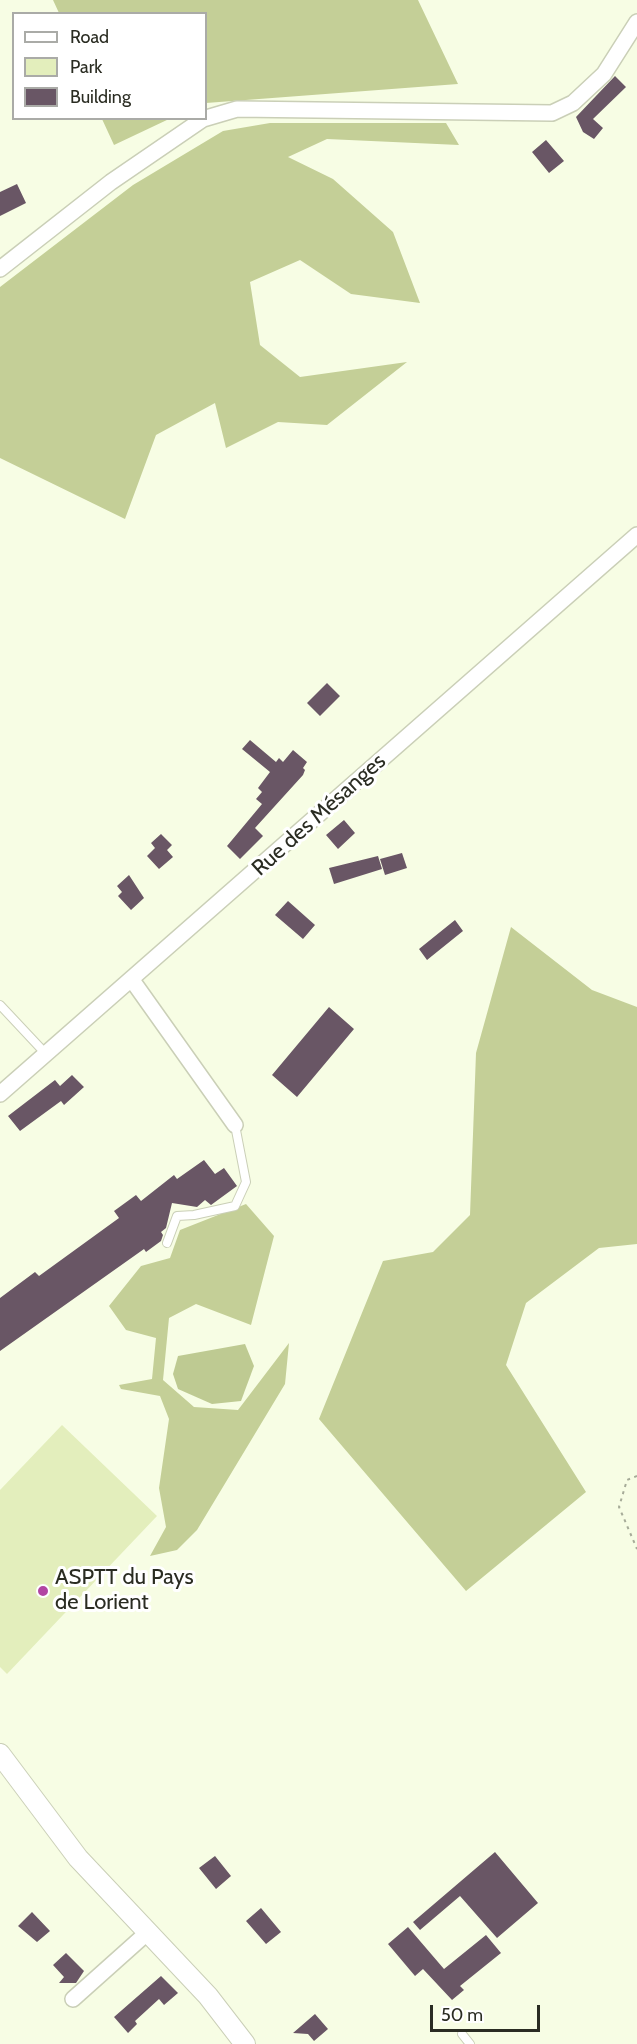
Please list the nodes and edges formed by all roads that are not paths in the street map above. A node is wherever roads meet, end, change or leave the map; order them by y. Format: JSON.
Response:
{"nodes":[{"id":1,"x":637,"y":22,"type":"edge"},
{"id":2,"x":207,"y":118,"type":"edge"},
{"id":3,"x":202,"y":120,"type":"edge"},
{"id":4,"x":0,"y":269,"type":"edge"},
{"id":5,"x":637,"y":535,"type":"edge"},
{"id":6,"x":132,"y":980,"type":"junction"},
{"id":7,"x":0,"y":1005,"type":"edge"},
{"id":8,"x":46,"y":1054,"type":"junction"},
{"id":9,"x":0,"y":1094,"type":"edge"},
{"id":10,"x":235,"y":1125,"type":"joint"},
{"id":11,"x":166,"y":1243,"type":"dead end"},
{"id":12,"x":0,"y":1754,"type":"edge"},
{"id":13,"x":148,"y":1932,"type":"junction"},
{"id":14,"x":73,"y":1999,"type":"dead end"},
{"id":15,"x":462,"y":2034,"type":"dead end"},
{"id":16,"x":245,"y":2044,"type":"edge"},
{"id":17,"x":470,"y":2044,"type":"edge"}],
"edges":[{"from":1,"to":2,"type":"street"},
{"from":3,"to":4,"type":"street"},
{"from":5,"to":6,"type":"street","name":"Rue des Mésanges"},
{"from":6,"to":8,"type":"street","name":"Rue des Mésanges"},
{"from":6,"to":10,"type":"street"},
{"from":7,"to":8,"type":"lane"},
{"from":8,"to":9,"type":"street","name":"Rue des Mésanges"},
{"from":10,"to":11,"type":"lane"},
{"from":12,"to":13,"type":"street"},
{"from":13,"to":14,"type":"street"},
{"from":13,"to":16,"type":"street"},
{"from":15,"to":17,"type":"lane"}]}
